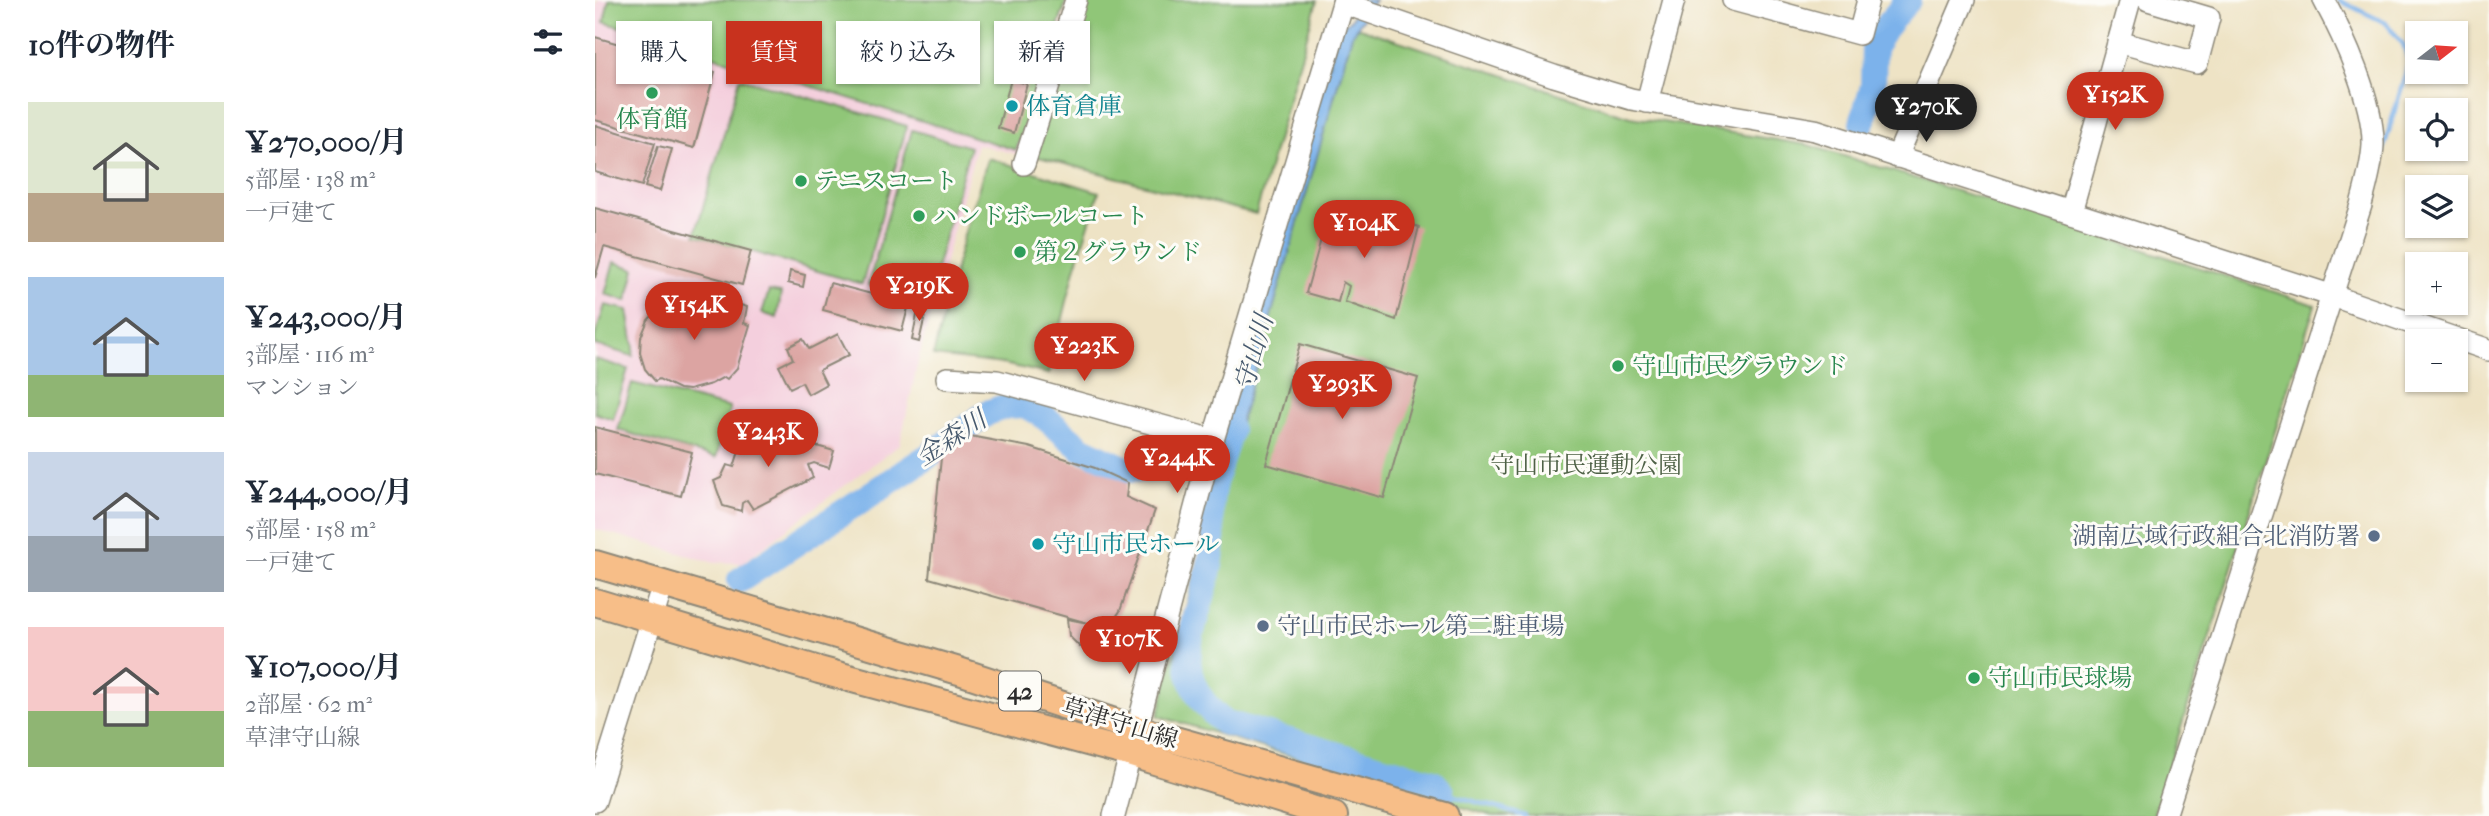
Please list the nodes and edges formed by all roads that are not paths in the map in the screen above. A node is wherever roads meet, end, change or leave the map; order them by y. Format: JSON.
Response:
{"nodes":[{"id":1,"x":1076,"y":0,"type":"edge"},
{"id":2,"x":1674,"y":0,"type":"edge"},
{"id":3,"x":1733,"y":0,"type":"edge"},
{"id":4,"x":1868,"y":0,"type":"edge"},
{"id":5,"x":1964,"y":0,"type":"edge"},
{"id":6,"x":2130,"y":0,"type":"edge"},
{"id":7,"x":2148,"y":0,"type":"edge"},
{"id":8,"x":2324,"y":0,"type":"edge"},
{"id":9,"x":1343,"y":2,"type":"edge"},
{"id":10,"x":2118,"y":41,"type":"junction"},
{"id":11,"x":1647,"y":102,"type":"junction"},
{"id":12,"x":1897,"y":158,"type":"junction"},
{"id":13,"x":1024,"y":164,"type":"dead end"},
{"id":14,"x":2071,"y":212,"type":"junction"},
{"id":15,"x":2330,"y":295,"type":"junction"},
{"id":16,"x":2489,"y":350,"type":"edge"},
{"id":17,"x":947,"y":377,"type":"dead end"},
{"id":18,"x":1211,"y":447,"type":"junction"},
{"id":19,"x":595,"y":564,"type":"edge"},
{"id":20,"x":663,"y":584,"type":"junction"},
{"id":21,"x":595,"y":602,"type":"edge"},
{"id":22,"x":651,"y":619,"type":"junction"},
{"id":23,"x":1134,"y":741,"type":"junction"},
{"id":24,"x":595,"y":801,"type":"edge"},
{"id":25,"x":1114,"y":816,"type":"edge"},
{"id":26,"x":1334,"y":816,"type":"edge"},
{"id":27,"x":1445,"y":816,"type":"edge"},
{"id":28,"x":2165,"y":816,"type":"edge"}],
"edges":[{"from":1,"to":13,"type":"street"},
{"from":2,"to":11,"type":"street"},
{"from":3,"to":4,"type":"street"},
{"from":5,"to":12,"type":"street"},
{"from":6,"to":10,"type":"street"},
{"from":7,"to":10,"type":"street"},
{"from":8,"to":15,"type":"street"},
{"from":9,"to":11,"type":"street"},
{"from":9,"to":18,"type":"street"},
{"from":10,"to":14,"type":"street"},
{"from":11,"to":12,"type":"street"},
{"from":12,"to":14,"type":"street"},
{"from":14,"to":15,"type":"street"},
{"from":15,"to":16,"type":"street"},
{"from":15,"to":28,"type":"street"},
{"from":17,"to":18,"type":"street"},
{"from":18,"to":23,"type":"street"},
{"from":19,"to":20,"type":"main road","name":"草津守山線","number":"42"},
{"from":20,"to":22,"type":"street"},
{"from":20,"to":23,"type":"main road","name":"草津守山線","number":"42"},
{"from":21,"to":22,"type":"main road","name":"草津守山線","number":"42"},
{"from":22,"to":23,"type":"main road","name":"草津守山線","number":"42"},
{"from":22,"to":24,"type":"street"},
{"from":23,"to":25,"type":"street"},
{"from":23,"to":26,"type":"main road","name":"草津守山線","number":"42"},
{"from":23,"to":27,"type":"main road","name":"草津守山線","number":"42"}]}
